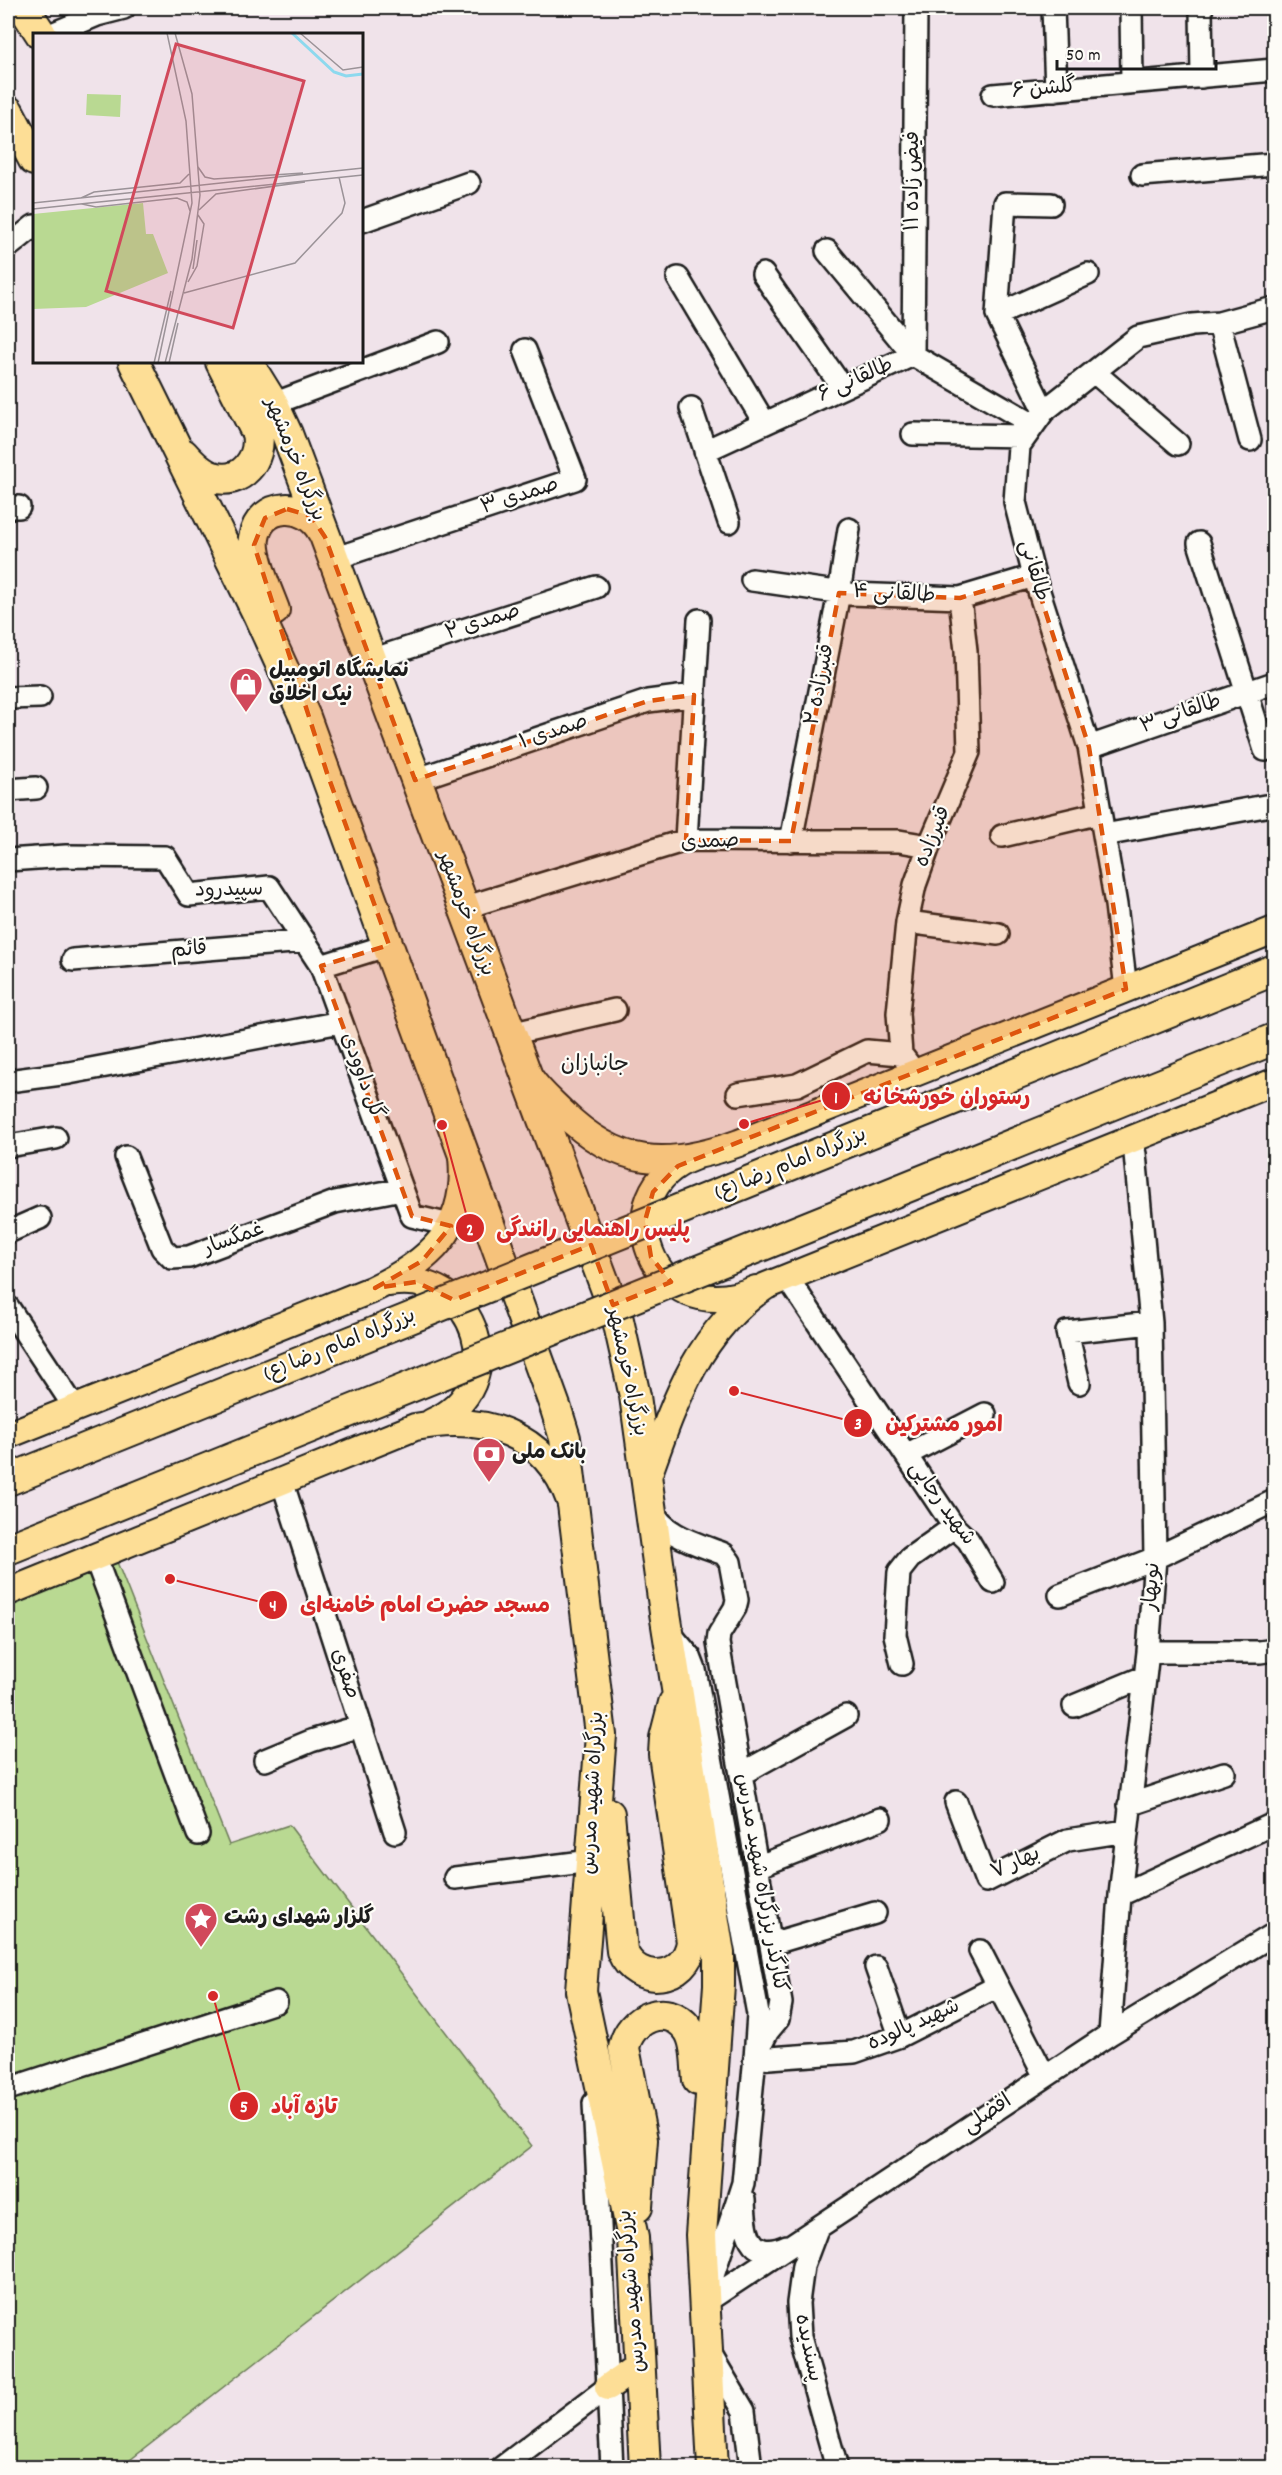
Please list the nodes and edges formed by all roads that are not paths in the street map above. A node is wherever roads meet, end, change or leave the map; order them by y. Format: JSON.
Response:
{"nodes":[{"id":1,"x":24,"y":8,"type":"edge"},
{"id":2,"x":124,"y":8,"type":"edge"},
{"id":3,"x":916,"y":8,"type":"edge"},
{"id":4,"x":1053,"y":8,"type":"edge"},
{"id":5,"x":1131,"y":8,"type":"edge"},
{"id":6,"x":1201,"y":8,"type":"edge"},
{"id":7,"x":40,"y":33,"type":"edge"},
{"id":8,"x":54,"y":33,"type":"edge"},
{"id":9,"x":1275,"y":70,"type":"edge"},
{"id":10,"x":1202,"y":77,"type":"junction"},
{"id":11,"x":1132,"y":82,"type":"junction"},
{"id":12,"x":1056,"y":90,"type":"junction"},
{"id":13,"x":993,"y":95,"type":"dead end"},
{"id":14,"x":8,"y":111,"type":"edge"},
{"id":15,"x":33,"y":158,"type":"edge"},
{"id":16,"x":1275,"y":164,"type":"edge"},
{"id":17,"x":1142,"y":175,"type":"dead end"},
{"id":18,"x":470,"y":183,"type":"dead end"},
{"id":19,"x":1051,"y":204,"type":"dead end"},
{"id":20,"x":363,"y":221,"type":"edge"},
{"id":21,"x":33,"y":227,"type":"edge"},
{"id":22,"x":8,"y":247,"type":"edge"},
{"id":23,"x":827,"y":251,"type":"dead end"},
{"id":24,"x":764,"y":274,"type":"dead end"},
{"id":25,"x":1088,"y":274,"type":"dead end"},
{"id":26,"x":678,"y":278,"type":"dead end"},
{"id":27,"x":1275,"y":308,"type":"edge"},
{"id":28,"x":997,"y":315,"type":"junction"},
{"id":29,"x":1219,"y":323,"type":"junction"},
{"id":30,"x":438,"y":342,"type":"dead end"},
{"id":31,"x":525,"y":350,"type":"dead end"},
{"id":32,"x":913,"y":355,"type":"junction"},
{"id":33,"x":134,"y":363,"type":"edge"},
{"id":34,"x":222,"y":363,"type":"edge"},
{"id":35,"x":248,"y":363,"type":"edge"},
{"id":36,"x":1094,"y":372,"type":"junction"},
{"id":37,"x":842,"y":387,"type":"junction"},
{"id":38,"x":273,"y":404,"type":"junction"},
{"id":39,"x":691,"y":408,"type":"dead end"},
{"id":40,"x":764,"y":422,"type":"junction"},
{"id":41,"x":1034,"y":424,"type":"junction"},
{"id":42,"x":913,"y":434,"type":"dead end"},
{"id":43,"x":1250,"y":440,"type":"dead end"},
{"id":44,"x":174,"y":442,"type":"junction"},
{"id":45,"x":1178,"y":444,"type":"dead end"},
{"id":46,"x":705,"y":451,"type":"junction"},
{"id":47,"x":729,"y":522,"type":"dead end"},
{"id":48,"x":849,"y":529,"type":"dead end"},
{"id":49,"x":1199,"y":543,"type":"dead end"},
{"id":50,"x":329,"y":548,"type":"junction"},
{"id":51,"x":1034,"y":576,"type":"junction"},
{"id":52,"x":752,"y":580,"type":"dead end"},
{"id":53,"x":596,"y":587,"type":"dead end"},
{"id":54,"x":839,"y":592,"type":"junction"},
{"id":55,"x":960,"y":598,"type":"junction"},
{"id":56,"x":699,"y":620,"type":"dead end"},
{"id":57,"x":371,"y":660,"type":"junction"},
{"id":58,"x":1275,"y":683,"type":"edge"},
{"id":59,"x":1245,"y":693,"type":"junction"},
{"id":60,"x":694,"y":696,"type":"junction"},
{"id":61,"x":40,"y":697,"type":"dead end"},
{"id":62,"x":8,"y":698,"type":"edge"},
{"id":63,"x":1089,"y":747,"type":"junction"},
{"id":64,"x":1264,"y":750,"type":"dead end"},
{"id":65,"x":327,"y":773,"type":"junction"},
{"id":66,"x":416,"y":780,"type":"junction"},
{"id":67,"x":36,"y":788,"type":"dead end"},
{"id":68,"x":8,"y":790,"type":"edge"},
{"id":69,"x":1265,"y":806,"type":"dead end"},
{"id":70,"x":1100,"y":813,"type":"junction"},
{"id":71,"x":1104,"y":835,"type":"junction"},
{"id":72,"x":1002,"y":836,"type":"dead end"},
{"id":73,"x":686,"y":840,"type":"junction"},
{"id":74,"x":791,"y":841,"type":"junction"},
{"id":75,"x":929,"y":846,"type":"junction"},
{"id":76,"x":8,"y":860,"type":"edge"},
{"id":77,"x":463,"y":908,"type":"junction"},
{"id":78,"x":907,"y":922,"type":"junction"},
{"id":79,"x":1275,"y":930,"type":"edge"},
{"id":80,"x":998,"y":934,"type":"dead end"},
{"id":81,"x":305,"y":941,"type":"junction"},
{"id":82,"x":389,"y":945,"type":"junction"},
{"id":83,"x":73,"y":960,"type":"dead end"},
{"id":84,"x":321,"y":966,"type":"junction"},
{"id":85,"x":1275,"y":970,"type":"edge"},
{"id":86,"x":1126,"y":989,"type":"junction"},
{"id":87,"x":615,"y":1011,"type":"dead end"},
{"id":88,"x":341,"y":1022,"type":"junction"},
{"id":89,"x":510,"y":1034,"type":"junction"},
{"id":90,"x":1275,"y":1039,"type":"edge"},
{"id":91,"x":520,"y":1062,"type":"junction"},
{"id":92,"x":908,"y":1063,"type":"junction"},
{"id":93,"x":8,"y":1081,"type":"edge"},
{"id":94,"x":1275,"y":1082,"type":"edge"},
{"id":95,"x":738,"y":1094,"type":"dead end"},
{"id":96,"x":458,"y":1134,"type":"junction"},
{"id":97,"x":56,"y":1138,"type":"dead end"},
{"id":98,"x":1130,"y":1139,"type":"junction"},
{"id":99,"x":8,"y":1146,"type":"edge"},
{"id":100,"x":706,"y":1153,"type":"junction"},
{"id":101,"x":126,"y":1157,"type":"dead end"},
{"id":102,"x":402,"y":1189,"type":"junction"},
{"id":103,"x":40,"y":1218,"type":"dead end"},
{"id":104,"x":450,"y":1225,"type":"junction"},
{"id":105,"x":8,"y":1232,"type":"edge"},
{"id":106,"x":779,"y":1280,"type":"junction"},
{"id":107,"x":373,"y":1289,"type":"junction"},
{"id":108,"x":8,"y":1307,"type":"edge"},
{"id":109,"x":1151,"y":1323,"type":"junction"},
{"id":110,"x":1079,"y":1383,"type":"dead end"},
{"id":111,"x":75,"y":1408,"type":"junction"},
{"id":112,"x":985,"y":1414,"type":"dead end"},
{"id":113,"x":419,"y":1427,"type":"junction"},
{"id":114,"x":8,"y":1435,"type":"edge"},
{"id":115,"x":906,"y":1455,"type":"junction"},
{"id":116,"x":8,"y":1480,"type":"edge"},
{"id":117,"x":282,"y":1481,"type":"junction"},
{"id":118,"x":648,"y":1490,"type":"junction"},
{"id":119,"x":1275,"y":1501,"type":"edge"},
{"id":120,"x":954,"y":1527,"type":"junction"},
{"id":121,"x":578,"y":1534,"type":"junction"},
{"id":122,"x":8,"y":1549,"type":"edge"},
{"id":123,"x":95,"y":1557,"type":"junction"},
{"id":124,"x":1155,"y":1558,"type":"junction"},
{"id":125,"x":993,"y":1582,"type":"dead end"},
{"id":126,"x":8,"y":1592,"type":"edge"},
{"id":127,"x":1060,"y":1595,"type":"dead end"},
{"id":128,"x":668,"y":1630,"type":"junction"},
{"id":129,"x":1275,"y":1650,"type":"edge"},
{"id":130,"x":1148,"y":1652,"type":"junction"},
{"id":131,"x":902,"y":1664,"type":"dead end"},
{"id":132,"x":1144,"y":1677,"type":"junction"},
{"id":133,"x":677,"y":1689,"type":"junction"},
{"id":134,"x":1074,"y":1706,"type":"dead end"},
{"id":135,"x":846,"y":1716,"type":"dead end"},
{"id":136,"x":601,"y":1718,"type":"junction"},
{"id":137,"x":361,"y":1726,"type":"junction"},
{"id":138,"x":265,"y":1760,"type":"dead end"},
{"id":139,"x":1224,"y":1773,"type":"dead end"},
{"id":140,"x":741,"y":1774,"type":"junction"},
{"id":141,"x":956,"y":1802,"type":"dead end"},
{"id":142,"x":1129,"y":1805,"type":"junction"},
{"id":143,"x":880,"y":1819,"type":"dead end"},
{"id":144,"x":1269,"y":1826,"type":"dead end"},
{"id":145,"x":1126,"y":1831,"type":"junction"},
{"id":146,"x":395,"y":1832,"type":"dead end"},
{"id":147,"x":198,"y":1834,"type":"dead end"},
{"id":148,"x":591,"y":1861,"type":"junction"},
{"id":149,"x":757,"y":1867,"type":"junction"},
{"id":150,"x":455,"y":1878,"type":"dead end"},
{"id":151,"x":1120,"y":1895,"type":"junction"},
{"id":152,"x":875,"y":1912,"type":"dead end"},
{"id":153,"x":1275,"y":1934,"type":"edge"},
{"id":154,"x":771,"y":1944,"type":"junction"},
{"id":155,"x":980,"y":1951,"type":"dead end"},
{"id":156,"x":876,"y":1967,"type":"dead end"},
{"id":157,"x":998,"y":1986,"type":"junction"},
{"id":158,"x":276,"y":2002,"type":"dead end"},
{"id":159,"x":590,"y":2030,"type":"junction"},
{"id":160,"x":1110,"y":2034,"type":"junction"},
{"id":161,"x":900,"y":2036,"type":"junction"},
{"id":162,"x":755,"y":2059,"type":"junction"},
{"id":163,"x":1045,"y":2077,"type":"junction"},
{"id":164,"x":8,"y":2089,"type":"edge"},
{"id":165,"x":706,"y":2170,"type":"junction"},
{"id":166,"x":744,"y":2178,"type":"junction"},
{"id":167,"x":817,"y":2229,"type":"junction"},
{"id":168,"x":795,"y":2243,"type":"junction"},
{"id":169,"x":634,"y":2247,"type":"junction"},
{"id":170,"x":704,"y":2303,"type":"junction"},
{"id":171,"x":707,"y":2348,"type":"junction"},
{"id":172,"x":640,"y":2364,"type":"junction"},
{"id":173,"x":608,"y":2388,"type":"junction"},
{"id":174,"x":501,"y":2468,"type":"edge"},
{"id":175,"x":612,"y":2468,"type":"edge"},
{"id":176,"x":645,"y":2468,"type":"edge"},
{"id":177,"x":713,"y":2468,"type":"edge"},
{"id":178,"x":751,"y":2468,"type":"edge"},
{"id":179,"x":837,"y":2468,"type":"edge"}],
"edges":[{"from":1,"to":7,"type":"highway"},
{"from":2,"to":8,"type":"street"},
{"from":3,"to":32,"type":"street","name":"فیض زاده ۱۱"},
{"from":4,"to":12,"type":"street"},
{"from":5,"to":11,"type":"street"},
{"from":6,"to":10,"type":"street"},
{"from":9,"to":10,"type":"street","name":"گلشن ۶"},
{"from":10,"to":11,"type":"street","name":"گلشن ۶"},
{"from":11,"to":12,"type":"street","name":"گلشن ۶"},
{"from":12,"to":13,"type":"street","name":"گلشن ۶"},
{"from":14,"to":15,"type":"highway"},
{"from":16,"to":17,"type":"street"},
{"from":18,"to":20,"type":"street"},
{"from":19,"to":28,"type":"street"},
{"from":21,"to":22,"type":"street"},
{"from":23,"to":32,"type":"street"},
{"from":24,"to":37,"type":"street"},
{"from":25,"to":28,"type":"street"},
{"from":26,"to":40,"type":"street"},
{"from":27,"to":29,"type":"street"},
{"from":28,"to":41,"type":"street"},
{"from":29,"to":36,"type":"street"},
{"from":29,"to":43,"type":"street"},
{"from":30,"to":38,"type":"street"},
{"from":31,"to":50,"type":"street","name":"صمدی ۳"},
{"from":32,"to":37,"type":"street","name":"طالقانی ۶"},
{"from":32,"to":41,"type":"street","name":"طالقانی ۶"},
{"from":33,"to":44,"type":"highway"},
{"from":34,"to":44,"type":"highway"},
{"from":35,"to":38,"type":"highway","name":"بزرگراه خرمشهر"},
{"from":36,"to":41,"type":"street"},
{"from":36,"to":45,"type":"street"},
{"from":37,"to":40,"type":"street","name":"طالقانی ۶"},
{"from":38,"to":50,"type":"highway","name":"بزرگراه خرمشهر"},
{"from":39,"to":46,"type":"street"},
{"from":40,"to":46,"type":"street","name":"طالقانی ۶"},
{"from":41,"to":42,"type":"street"},
{"from":41,"to":51,"type":"street","name":"طالقانی"},
{"from":44,"to":65,"type":"highway"},
{"from":46,"to":47,"type":"street"},
{"from":48,"to":54,"type":"street","name":"قنبرزاده ۲"},
{"from":49,"to":59,"type":"street"},
{"from":50,"to":57,"type":"highway","name":"بزرگراه خرمشهر"},
{"from":50,"to":65,"type":"highway"},
{"from":51,"to":55,"type":"street","name":"طالقانی ۴"},
{"from":51,"to":63,"type":"street","name":"طالقانی"},
{"from":52,"to":54,"type":"street","name":"طالقانی ۴"},
{"from":53,"to":57,"type":"street","name":"صمدی ۲"},
{"from":54,"to":55,"type":"street","name":"طالقانی ۴"},
{"from":54,"to":74,"type":"street","name":"قنبرزاده ۲"},
{"from":55,"to":75,"type":"street","name":"قنبرزاده"},
{"from":56,"to":60,"type":"street"},
{"from":57,"to":66,"type":"highway","name":"بزرگراه خرمشهر"},
{"from":58,"to":59,"type":"street","name":"طالقانی ۳"},
{"from":59,"to":63,"type":"street","name":"طالقانی ۳"},
{"from":59,"to":64,"type":"street"},
{"from":60,"to":66,"type":"street","name":"صمدی ۱"},
{"from":60,"to":73,"type":"street"},
{"from":61,"to":62,"type":"street"},
{"from":63,"to":70,"type":"street","name":"طالقانی"},
{"from":65,"to":82,"type":"highway"},
{"from":66,"to":77,"type":"highway","name":"بزرگراه خرمشهر"},
{"from":67,"to":68,"type":"street"},
{"from":69,"to":71,"type":"street"},
{"from":70,"to":71,"type":"street","name":"طالقانی"},
{"from":70,"to":72,"type":"street"},
{"from":71,"to":86,"type":"street","name":"طالقانی"},
{"from":73,"to":74,"type":"street","name":"صمدی"},
{"from":73,"to":77,"type":"street","name":"صمدی"},
{"from":74,"to":75,"type":"street","name":"صمدی"},
{"from":75,"to":78,"type":"street","name":"قنبرزاده"},
{"from":76,"to":81,"type":"street","name":"سپیدرود"},
{"from":77,"to":89,"type":"highway","name":"بزرگراه خرمشهر"},
{"from":78,"to":80,"type":"street"},
{"from":78,"to":92,"type":"street","name":"قنبرزاده"},
{"from":79,"to":86,"type":"main road","name":"بزرگراه امام رضا (ع)"},
{"from":81,"to":83,"type":"street","name":"قائم"},
{"from":81,"to":84,"type":"street","name":"سپیدرود"},
{"from":82,"to":84,"type":"street"},
{"from":82,"to":96,"type":"highway"},
{"from":84,"to":88,"type":"street","name":"گل داوودی"},
{"from":85,"to":116,"type":"highway","name":"بزرگراه امام رضا (ع)","bridge":true},
{"from":86,"to":92,"type":"main road","name":"بزرگراه امام رضا (ع)"},
{"from":87,"to":89,"type":"street"},
{"from":88,"to":93,"type":"street"},
{"from":88,"to":102,"type":"street","name":"گل داوودی"},
{"from":89,"to":91,"type":"highway","name":"بزرگراه خرمشهر"},
{"from":90,"to":122,"type":"highway","bridge":true},
{"from":91,"to":100,"type":"main road","name":"بزرگراه امام رضا (ع)"},
{"from":91,"to":118,"type":"highway","name":"بزرگراه خرمشهر"},
{"from":92,"to":95,"type":"street"},
{"from":92,"to":100,"type":"main road","name":"بزرگراه امام رضا (ع)"},
{"from":94,"to":98,"type":"main road"},
{"from":96,"to":104,"type":"main road"},
{"from":96,"to":121,"type":"highway","name":"بزرگراه شهید مدرس"},
{"from":97,"to":99,"type":"street"},
{"from":98,"to":106,"type":"main road"},
{"from":98,"to":109,"type":"street","name":"نوبهار"},
{"from":100,"to":106,"type":"main road"},
{"from":101,"to":102,"type":"street","name":"غمگسار"},
{"from":102,"to":104,"type":"street","name":"گل داوودی"},
{"from":103,"to":105,"type":"street"},
{"from":104,"to":107,"type":"main road"},
{"from":106,"to":115,"type":"street","name":"شهید رجایی"},
{"from":106,"to":118,"type":"main road"},
{"from":107,"to":111,"type":"main road","name":"بزرگراه امام رضا (ع)"},
{"from":107,"to":113,"type":"main road"},
{"from":108,"to":111,"type":"street"},
{"from":109,"to":110,"type":"street"},
{"from":109,"to":124,"type":"street","name":"نوبهار"},
{"from":111,"to":114,"type":"main road","name":"بزرگراه امام رضا (ع)"},
{"from":112,"to":115,"type":"street"},
{"from":113,"to":117,"type":"main road"},
{"from":113,"to":121,"type":"main road"},
{"from":115,"to":120,"type":"street","name":"شهید رجایی"},
{"from":117,"to":123,"type":"main road"},
{"from":117,"to":137,"type":"street","name":"صفری"},
{"from":118,"to":128,"type":"highway"},
{"from":118,"to":140,"type":"street","name":"کنارگذر بزرگراه شهید مدرس"},
{"from":119,"to":124,"type":"street"},
{"from":120,"to":125,"type":"street","name":"شهید رجایی"},
{"from":120,"to":131,"type":"street"},
{"from":121,"to":136,"type":"highway","name":"بزرگراه شهید مدرس"},
{"from":123,"to":126,"type":"main road"},
{"from":123,"to":147,"type":"street"},
{"from":124,"to":127,"type":"street"},
{"from":124,"to":130,"type":"street","name":"نوبهار"},
{"from":128,"to":133,"type":"highway"},
{"from":128,"to":162,"type":"street"},
{"from":129,"to":130,"type":"street"},
{"from":130,"to":132,"type":"street","name":"نوبهار"},
{"from":132,"to":134,"type":"street"},
{"from":132,"to":142,"type":"street","name":"نوبهار"},
{"from":133,"to":136,"type":"highway"},
{"from":133,"to":165,"type":"highway"},
{"from":135,"to":140,"type":"street"},
{"from":136,"to":148,"type":"highway","name":"بزرگراه شهید مدرس"},
{"from":137,"to":138,"type":"street"},
{"from":137,"to":146,"type":"street","name":"صفری"},
{"from":139,"to":142,"type":"street"},
{"from":140,"to":149,"type":"street","name":"کنارگذر بزرگراه شهید مدرس"},
{"from":141,"to":145,"type":"street","name":"بهار ۷"},
{"from":142,"to":145,"type":"street","name":"نوبهار"},
{"from":143,"to":149,"type":"street"},
{"from":144,"to":151,"type":"street"},
{"from":145,"to":151,"type":"street","name":"نوبهار"},
{"from":148,"to":150,"type":"street"},
{"from":148,"to":159,"type":"highway","name":"بزرگراه شهید مدرس"},
{"from":149,"to":154,"type":"street","name":"کنارگذر بزرگراه شهید مدرس"},
{"from":151,"to":160,"type":"street","name":"نوبهار"},
{"from":152,"to":154,"type":"street"},
{"from":153,"to":160,"type":"street","name":"افضلی"},
{"from":154,"to":162,"type":"street","name":"کنارگذر بزرگراه شهید مدرس"},
{"from":155,"to":157,"type":"street"},
{"from":156,"to":161,"type":"street"},
{"from":157,"to":161,"type":"street","name":"شهید پالوده"},
{"from":157,"to":163,"type":"street"},
{"from":158,"to":164,"type":"street"},
{"from":159,"to":169,"type":"highway","name":"بزرگراه شهید مدرس"},
{"from":159,"to":173,"type":"street"},
{"from":160,"to":163,"type":"street","name":"افضلی"},
{"from":161,"to":162,"type":"street","name":"شهید پالوده"},
{"from":162,"to":166,"type":"street","name":"کنارگذر بزرگراه شهید مدرس"},
{"from":163,"to":167,"type":"street","name":"افضلی"},
{"from":165,"to":169,"type":"highway"},
{"from":165,"to":170,"type":"highway"},
{"from":166,"to":168,"type":"street"},
{"from":166,"to":170,"type":"street","name":"کنارگذر بزرگراه شهید مدرس"},
{"from":167,"to":168,"type":"street","name":"افضلی"},
{"from":167,"to":179,"type":"street","name":"پسندیده"},
{"from":168,"to":170,"type":"street","name":"افضلی"},
{"from":169,"to":172,"type":"highway","name":"بزرگراه شهید مدرس"},
{"from":170,"to":171,"type":"highway"},
{"from":171,"to":177,"type":"highway"},
{"from":171,"to":178,"type":"street"},
{"from":172,"to":173,"type":"main road"},
{"from":172,"to":176,"type":"highway","name":"بزرگراه شهید مدرس"},
{"from":173,"to":174,"type":"street"},
{"from":173,"to":175,"type":"street"}]}
